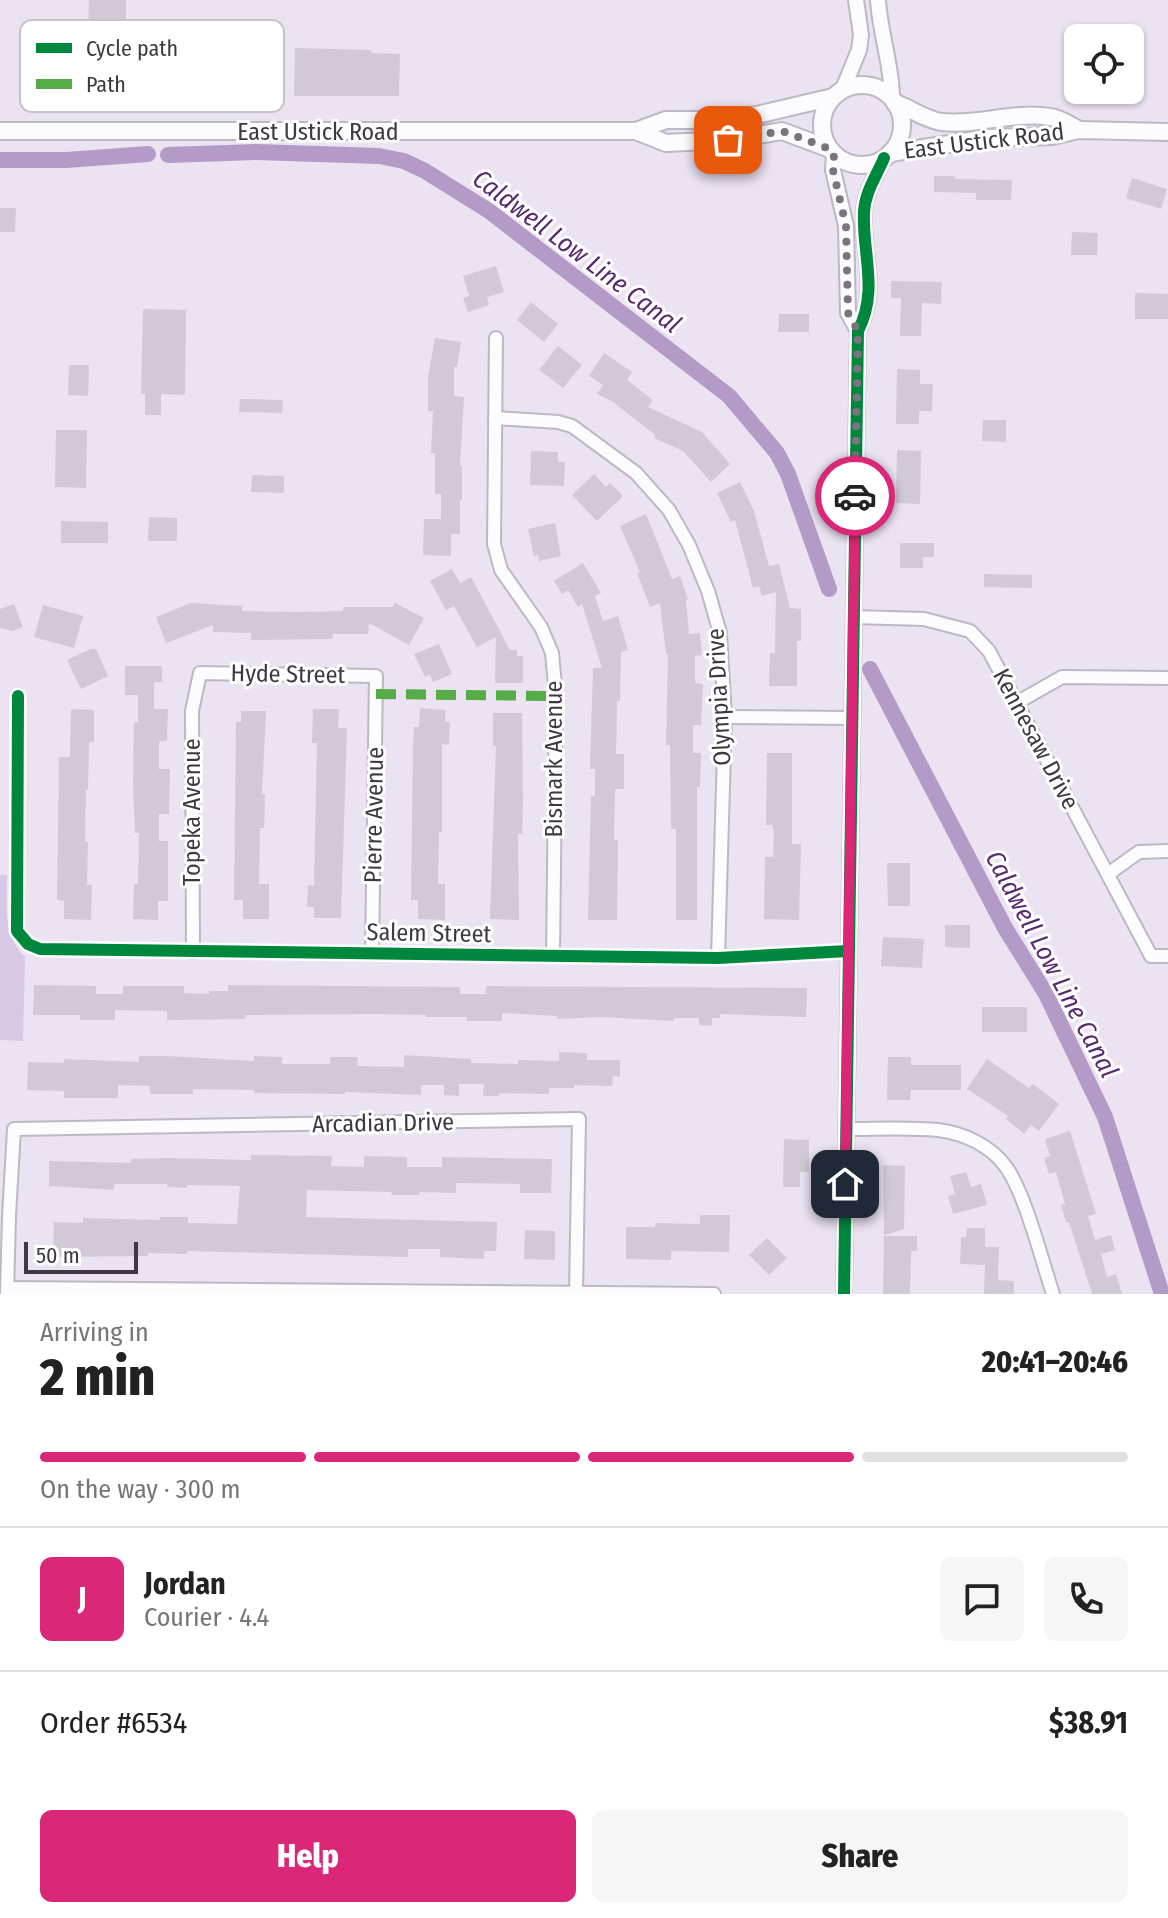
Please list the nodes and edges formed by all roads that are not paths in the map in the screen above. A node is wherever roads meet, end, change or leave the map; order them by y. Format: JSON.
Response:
{"nodes":[{"id":1,"x":856,"y":0,"type":"edge"},
{"id":2,"x":878,"y":0,"type":"edge"},
{"id":3,"x":838,"y":93,"type":"junction"},
{"id":4,"x":894,"y":101,"type":"junction"},
{"id":5,"x":1079,"y":130,"type":"junction"},
{"id":6,"x":0,"y":131,"type":"edge"},
{"id":7,"x":636,"y":131,"type":"junction"},
{"id":8,"x":1168,"y":132,"type":"edge"},
{"id":9,"x":832,"y":152,"type":"junction"},
{"id":10,"x":887,"y":156,"type":"junction"},
{"id":11,"x":858,"y":331,"type":"junction"},
{"id":12,"x":496,"y":338,"type":"dead end"},
{"id":13,"x":495,"y":418,"type":"junction"},
{"id":14,"x":853,"y":617,"type":"junction"},
{"id":15,"x":200,"y":673,"type":"joint"},
{"id":16,"x":376,"y":676,"type":"joint"},
{"id":17,"x":1168,"y":678,"type":"edge"},
{"id":18,"x":18,"y":696,"type":"dead end"},
{"id":19,"x":1018,"y":702,"type":"junction"},
{"id":20,"x":725,"y":717,"type":"junction"},
{"id":21,"x":852,"y":718,"type":"junction"},
{"id":22,"x":1168,"y":851,"type":"edge"},
{"id":23,"x":1108,"y":874,"type":"junction"},
{"id":24,"x":848,"y":951,"type":"junction"},
{"id":25,"x":193,"y":952,"type":"junction"},
{"id":26,"x":372,"y":954,"type":"junction"},
{"id":27,"x":553,"y":956,"type":"junction"},
{"id":28,"x":1168,"y":956,"type":"edge"},
{"id":29,"x":718,"y":958,"type":"junction"},
{"id":30,"x":846,"y":1129,"type":"junction"},
{"id":31,"x":8,"y":1291,"type":"edge"},
{"id":32,"x":576,"y":1292,"type":"junction"},
{"id":33,"x":714,"y":1294,"type":"edge"},
{"id":34,"x":844,"y":1294,"type":"edge"},
{"id":35,"x":1053,"y":1294,"type":"edge"}],
"edges":[{"from":1,"to":3,"type":"street"},
{"from":2,"to":4,"type":"street"},
{"from":3,"to":4,"type":"main road"},
{"from":3,"to":7,"type":"main road","name":"East Ustick Road"},
{"from":3,"to":9,"type":"main road"},
{"from":4,"to":5,"type":"main road","name":"East Ustick Road"},
{"from":4,"to":10,"type":"main road"},
{"from":5,"to":8,"type":"main road","name":"East Ustick Road"},
{"from":5,"to":10,"type":"main road","name":"East Ustick Road"},
{"from":6,"to":7,"type":"main road","name":"East Ustick Road"},
{"from":7,"to":9,"type":"main road","name":"East Ustick Road"},
{"from":9,"to":10,"type":"main road"},
{"from":9,"to":11,"type":"street"},
{"from":10,"to":11,"type":"street"},
{"from":11,"to":14,"type":"street"},
{"from":12,"to":13,"type":"street","name":"Bismark Avenue"},
{"from":13,"to":20,"type":"street","name":"Olympia Drive"},
{"from":13,"to":27,"type":"street","name":"Bismark Avenue"},
{"from":14,"to":19,"type":"street","name":"Kennesaw Drive"},
{"from":14,"to":21,"type":"street"},
{"from":15,"to":16,"type":"street","name":"Hyde Street"},
{"from":15,"to":25,"type":"street","name":"Topeka Avenue"},
{"from":16,"to":26,"type":"street","name":"Pierre Avenue"},
{"from":17,"to":19,"type":"street"},
{"from":18,"to":25,"type":"street","name":"Salem Street"},
{"from":19,"to":23,"type":"street","name":"Kennesaw Drive"},
{"from":20,"to":21,"type":"street"},
{"from":20,"to":29,"type":"street","name":"Olympia Drive"},
{"from":21,"to":24,"type":"street"},
{"from":22,"to":23,"type":"street"},
{"from":23,"to":28,"type":"street","name":"Kennesaw Drive"},
{"from":24,"to":29,"type":"street","name":"Salem Street"},
{"from":24,"to":30,"type":"street"},
{"from":25,"to":26,"type":"street","name":"Salem Street"},
{"from":26,"to":27,"type":"street","name":"Salem Street"},
{"from":27,"to":29,"type":"street","name":"Salem Street"},
{"from":30,"to":34,"type":"street"},
{"from":30,"to":35,"type":"street"},
{"from":31,"to":32,"type":"street"},
{"from":31,"to":32,"type":"street","name":"Arcadian Drive"},
{"from":32,"to":33,"type":"street"}]}
